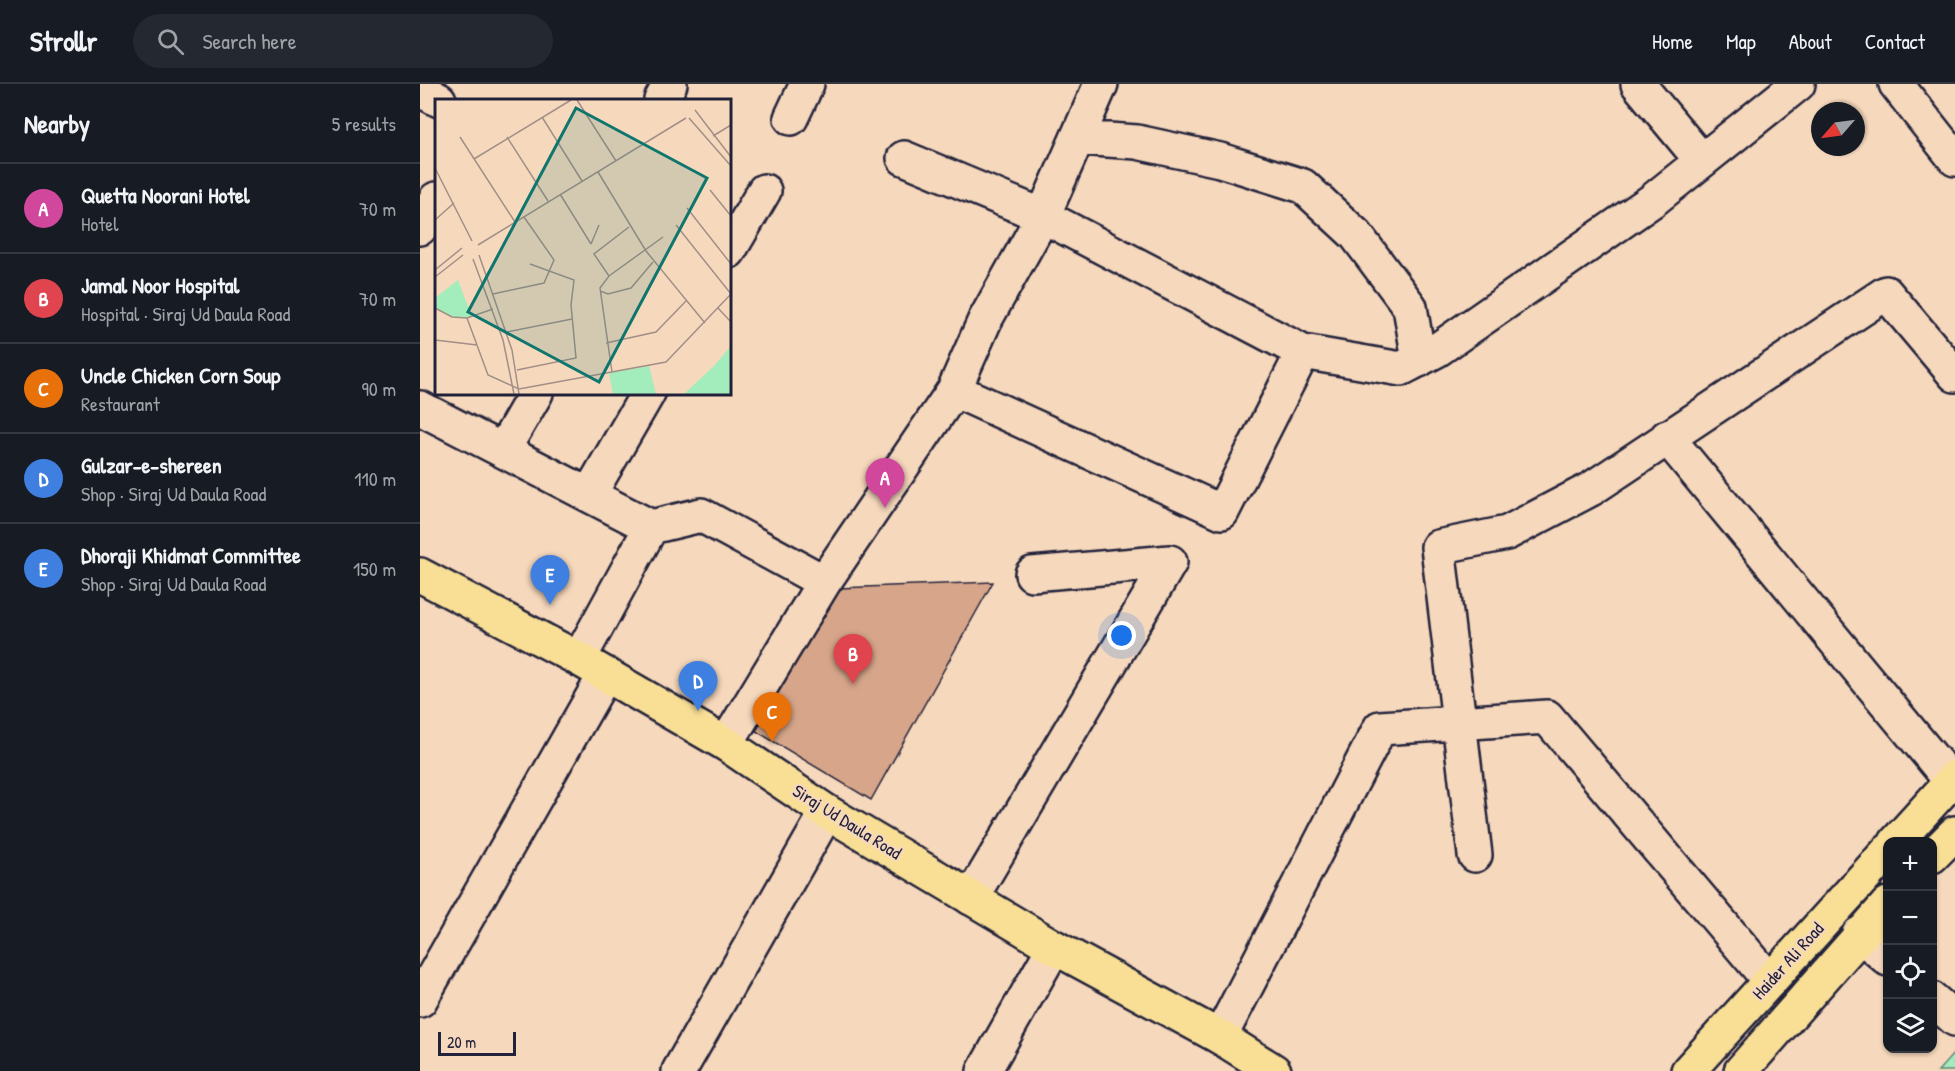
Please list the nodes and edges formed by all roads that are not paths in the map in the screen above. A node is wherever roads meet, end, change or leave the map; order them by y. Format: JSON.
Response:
{"nodes":[{"id":1,"x":670,"y":84,"type":"edge"},
{"id":2,"x":807,"y":84,"type":"edge"},
{"id":3,"x":1101,"y":84,"type":"edge"},
{"id":4,"x":1638,"y":84,"type":"edge"},
{"id":5,"x":1798,"y":84,"type":"edge"},
{"id":6,"x":1896,"y":84,"type":"edge"},
{"id":7,"x":420,"y":90,"type":"edge"},
{"id":8,"x":437,"y":99,"type":"edge"},
{"id":9,"x":662,"y":99,"type":"edge"},
{"id":10,"x":791,"y":118,"type":"dead end"},
{"id":11,"x":1079,"y":138,"type":"junction"},
{"id":12,"x":904,"y":158,"type":"dead end"},
{"id":13,"x":1955,"y":159,"type":"edge"},
{"id":14,"x":1702,"y":161,"type":"junction"},
{"id":15,"x":764,"y":190,"type":"dead end"},
{"id":16,"x":435,"y":202,"type":"edge"},
{"id":17,"x":1043,"y":216,"type":"junction"},
{"id":18,"x":420,"y":228,"type":"edge"},
{"id":19,"x":730,"y":250,"type":"edge"},
{"id":20,"x":1303,"y":352,"type":"junction"},
{"id":21,"x":1419,"y":360,"type":"junction"},
{"id":22,"x":1955,"y":375,"type":"edge"},
{"id":23,"x":954,"y":390,"type":"junction"},
{"id":24,"x":535,"y":394,"type":"edge"},
{"id":25,"x":647,"y":394,"type":"edge"},
{"id":26,"x":430,"y":405,"type":"edge"},
{"id":27,"x":1667,"y":437,"type":"junction"},
{"id":28,"x":503,"y":450,"type":"junction"},
{"id":29,"x":589,"y":495,"type":"junction"},
{"id":30,"x":651,"y":527,"type":"junction"},
{"id":31,"x":1032,"y":574,"type":"dead end"},
{"id":32,"x":420,"y":575,"type":"edge"},
{"id":33,"x":824,"y":582,"type":"junction"},
{"id":34,"x":592,"y":667,"type":"junction"},
{"id":35,"x":1459,"y":723,"type":"junction"},
{"id":36,"x":726,"y":744,"type":"junction"},
{"id":37,"x":1953,"y":779,"type":"edge"},
{"id":38,"x":827,"y":812,"type":"junction"},
{"id":39,"x":1955,"y":832,"type":"edge"},
{"id":40,"x":1901,"y":837,"type":"edge"},
{"id":41,"x":1937,"y":851,"type":"edge"},
{"id":42,"x":1883,"y":854,"type":"edge"},
{"id":43,"x":1475,"y":855,"type":"dead end"},
{"id":44,"x":971,"y":898,"type":"junction"},
{"id":45,"x":1883,"y":908,"type":"edge"},
{"id":46,"x":1859,"y":934,"type":"junction"},
{"id":47,"x":1054,"y":947,"type":"junction"},
{"id":48,"x":1883,"y":955,"type":"edge"},
{"id":49,"x":1770,"y":981,"type":"junction"},
{"id":50,"x":420,"y":1000,"type":"edge"},
{"id":51,"x":1937,"y":1003,"type":"edge"},
{"id":52,"x":1955,"y":1019,"type":"edge"},
{"id":53,"x":1220,"y":1037,"type":"junction"},
{"id":54,"x":679,"y":1071,"type":"edge"},
{"id":55,"x":984,"y":1071,"type":"edge"},
{"id":56,"x":1274,"y":1071,"type":"edge"},
{"id":57,"x":1688,"y":1071,"type":"edge"},
{"id":58,"x":1741,"y":1071,"type":"edge"}],
"edges":[{"from":1,"to":9,"type":"street"},
{"from":2,"to":10,"type":"street"},
{"from":3,"to":11,"type":"street"},
{"from":4,"to":14,"type":"street"},
{"from":5,"to":14,"type":"street"},
{"from":6,"to":13,"type":"street"},
{"from":7,"to":8,"type":"street"},
{"from":11,"to":17,"type":"street"},
{"from":11,"to":21,"type":"street"},
{"from":12,"to":17,"type":"street"},
{"from":14,"to":21,"type":"street"},
{"from":15,"to":19,"type":"street"},
{"from":16,"to":18,"type":"street"},
{"from":17,"to":20,"type":"street"},
{"from":17,"to":23,"type":"street"},
{"from":20,"to":21,"type":"street"},
{"from":20,"to":23,"type":"street"},
{"from":22,"to":27,"type":"street"},
{"from":23,"to":33,"type":"street"},
{"from":24,"to":28,"type":"street"},
{"from":25,"to":29,"type":"street"},
{"from":26,"to":28,"type":"street"},
{"from":27,"to":35,"type":"street"},
{"from":27,"to":37,"type":"street"},
{"from":28,"to":29,"type":"street"},
{"from":29,"to":30,"type":"street"},
{"from":30,"to":33,"type":"street"},
{"from":30,"to":34,"type":"street"},
{"from":31,"to":44,"type":"street"},
{"from":32,"to":34,"type":"main road","name":"Siraj Ud Daula Road"},
{"from":33,"to":36,"type":"street"},
{"from":34,"to":36,"type":"main road","name":"Siraj Ud Daula Road"},
{"from":34,"to":50,"type":"street"},
{"from":35,"to":43,"type":"street"},
{"from":35,"to":49,"type":"street"},
{"from":35,"to":53,"type":"street"},
{"from":36,"to":38,"type":"main road","name":"Siraj Ud Daula Road"},
{"from":37,"to":40,"type":"main road"},
{"from":38,"to":44,"type":"main road","name":"Siraj Ud Daula Road"},
{"from":38,"to":54,"type":"street"},
{"from":39,"to":41,"type":"main road"},
{"from":42,"to":49,"type":"main road","name":"Haider Ali Road"},
{"from":44,"to":47,"type":"main road","name":"Siraj Ud Daula Road"},
{"from":45,"to":46,"type":"main road","name":"Haider Ali Road"},
{"from":46,"to":48,"type":"street"},
{"from":46,"to":58,"type":"main road","name":"Haider Ali Road"},
{"from":47,"to":53,"type":"main road","name":"Siraj Ud Daula Road"},
{"from":47,"to":55,"type":"street"},
{"from":49,"to":57,"type":"main road","name":"Haider Ali Road"},
{"from":51,"to":52,"type":"street"},
{"from":53,"to":56,"type":"main road","name":"Siraj Ud Daula Road"}]}
